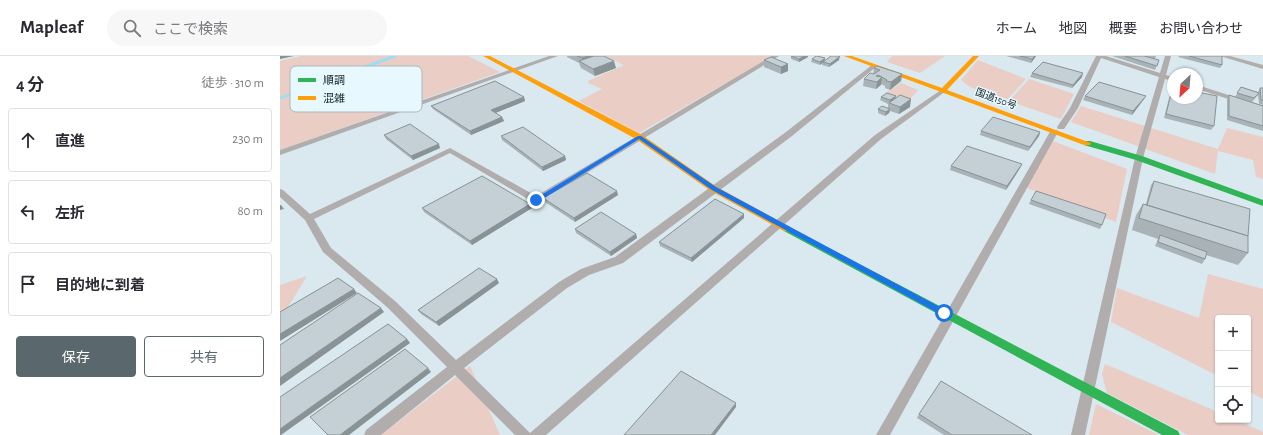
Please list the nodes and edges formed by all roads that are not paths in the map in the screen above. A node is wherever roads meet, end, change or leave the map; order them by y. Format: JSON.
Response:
{"nodes":[{"id":1,"x":486,"y":56,"type":"edge"},
{"id":2,"x":555,"y":56,"type":"edge"},
{"id":3,"x":776,"y":56,"type":"edge"},
{"id":4,"x":847,"y":56,"type":"edge"},
{"id":5,"x":862,"y":56,"type":"edge"},
{"id":6,"x":976,"y":56,"type":"edge"},
{"id":7,"x":1100,"y":56,"type":"edge"},
{"id":8,"x":1168,"y":56,"type":"edge"},
{"id":9,"x":1223,"y":56,"type":"edge"},
{"id":10,"x":874,"y":66,"type":"junction"},
{"id":11,"x":1263,"y":67,"type":"edge"},
{"id":12,"x":514,"y":71,"type":"junction"},
{"id":13,"x":1163,"y":76,"type":"junction"},
{"id":14,"x":1167,"y":77,"type":"edge"},
{"id":15,"x":945,"y":89,"type":"junction"},
{"id":16,"x":1203,"y":89,"type":"edge"},
{"id":17,"x":422,"y":103,"type":"edge"},
{"id":18,"x":1263,"y":108,"type":"edge"},
{"id":19,"x":397,"y":112,"type":"edge"},
{"id":20,"x":1057,"y":129,"type":"junction"},
{"id":21,"x":639,"y":137,"type":"junction"},
{"id":22,"x":280,"y":153,"type":"edge"},
{"id":23,"x":1139,"y":158,"type":"junction"},
{"id":24,"x":714,"y":189,"type":"junction"},
{"id":25,"x":280,"y":192,"type":"edge"},
{"id":26,"x":1263,"y":203,"type":"edge"},
{"id":27,"x":309,"y":218,"type":"junction"},
{"id":28,"x":778,"y":224,"type":"junction"},
{"id":29,"x":950,"y":316,"type":"junction"},
{"id":30,"x":455,"y":368,"type":"junction"},
{"id":31,"x":1088,"y":390,"type":"junction"},
{"id":32,"x":371,"y":435,"type":"edge"},
{"id":33,"x":524,"y":435,"type":"edge"},
{"id":34,"x":536,"y":435,"type":"edge"},
{"id":35,"x":883,"y":435,"type":"edge"},
{"id":36,"x":1078,"y":435,"type":"edge"},
{"id":37,"x":1174,"y":435,"type":"edge"}],
"edges":[{"from":1,"to":12,"type":"main road"},
{"from":2,"to":12,"type":"street"},
{"from":3,"to":21,"type":"street"},
{"from":4,"to":10,"type":"main road","name":"国道150号"},
{"from":5,"to":15,"type":"main road","name":"国道150号"},
{"from":6,"to":15,"type":"main road"},
{"from":7,"to":13,"type":"street"},
{"from":7,"to":20,"type":"street"},
{"from":8,"to":13,"type":"street"},
{"from":9,"to":11,"type":"street"},
{"from":10,"to":15,"type":"main road","name":"国道150号"},
{"from":10,"to":24,"type":"street"},
{"from":12,"to":17,"type":"street"},
{"from":12,"to":21,"type":"main road"},
{"from":13,"to":14,"type":"street"},
{"from":13,"to":23,"type":"street"},
{"from":15,"to":20,"type":"main road","name":"国道150号"},
{"from":15,"to":28,"type":"street"},
{"from":16,"to":18,"type":"street"},
{"from":19,"to":22,"type":"street"},
{"from":20,"to":23,"type":"main road","name":"国道150号"},
{"from":20,"to":29,"type":"street"},
{"from":21,"to":24,"type":"main road"},
{"from":21,"to":27,"type":"street"},
{"from":23,"to":26,"type":"main road","name":"国道150号"},
{"from":23,"to":31,"type":"street"},
{"from":24,"to":28,"type":"main road"},
{"from":24,"to":30,"type":"street"},
{"from":25,"to":27,"type":"street"},
{"from":27,"to":30,"type":"street"},
{"from":28,"to":29,"type":"main road"},
{"from":28,"to":34,"type":"street"},
{"from":29,"to":31,"type":"main road"},
{"from":29,"to":35,"type":"street"},
{"from":30,"to":32,"type":"street"},
{"from":30,"to":33,"type":"street"},
{"from":31,"to":36,"type":"street"},
{"from":31,"to":37,"type":"main road"}]}
